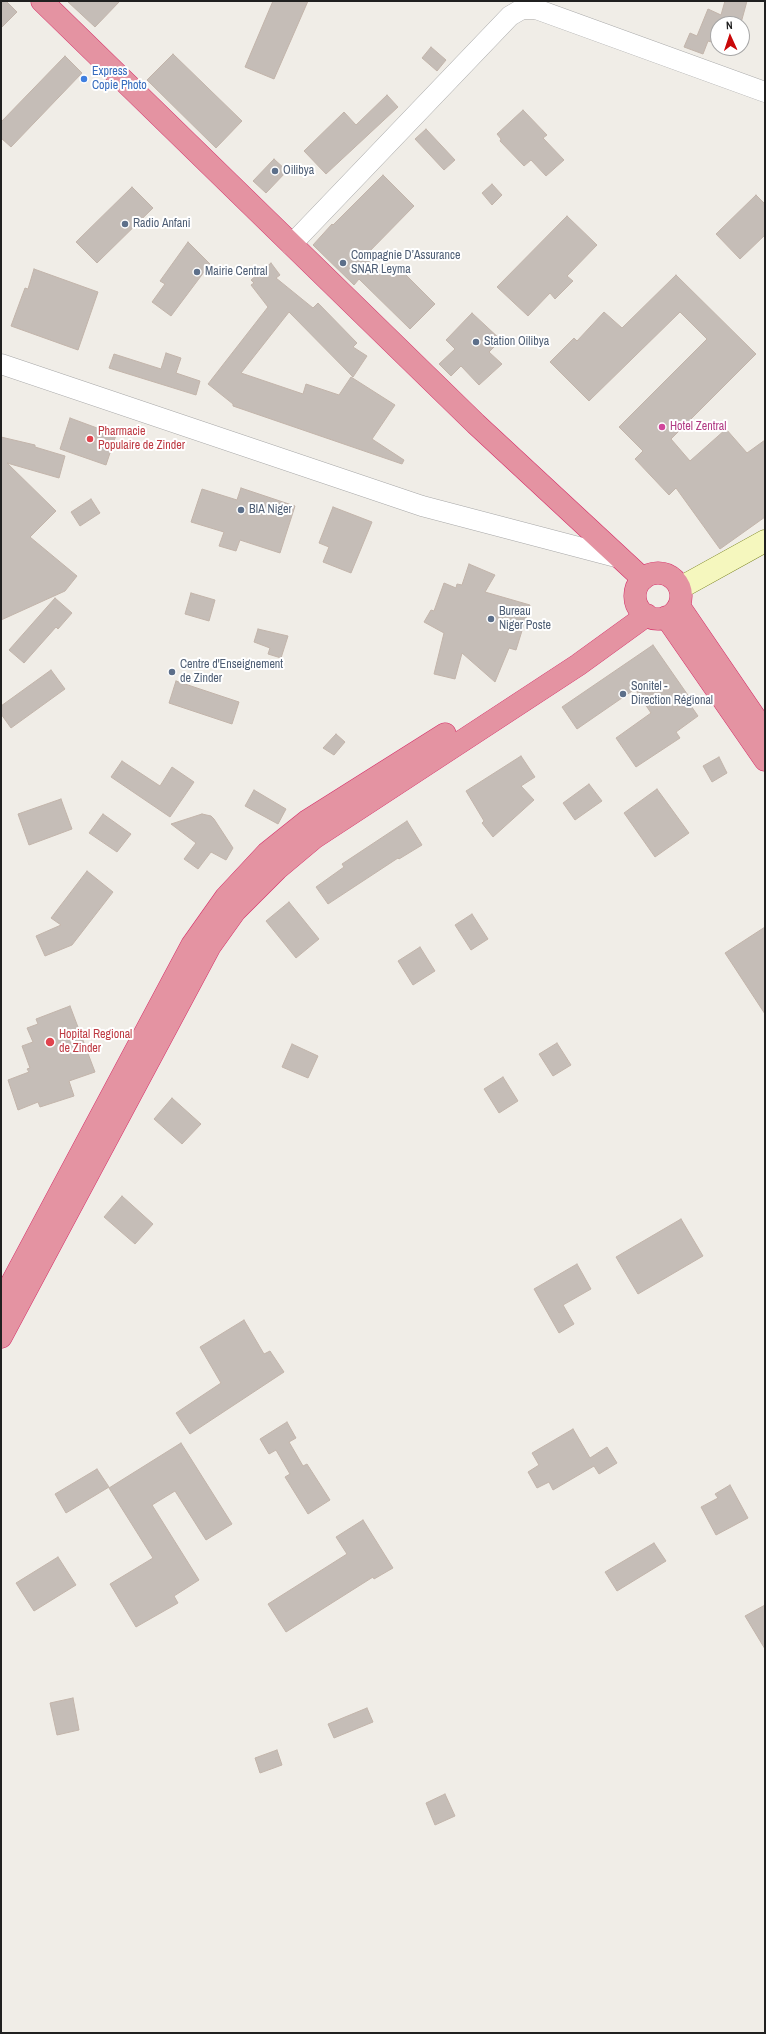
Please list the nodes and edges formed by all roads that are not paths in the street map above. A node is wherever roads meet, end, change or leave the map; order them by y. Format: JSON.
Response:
{"nodes":[{"id":1,"x":42,"y":1,"type":"edge"},
{"id":2,"x":765,"y":92,"type":"edge"},
{"id":3,"x":291,"y":245,"type":"junction"},
{"id":4,"x":1,"y":364,"type":"edge"},
{"id":5,"x":765,"y":541,"type":"edge"},
{"id":6,"x":620,"y":558,"type":"junction"},
{"id":7,"x":643,"y":579,"type":"junction"},
{"id":8,"x":662,"y":607,"type":"junction"},
{"id":9,"x":765,"y":732,"type":"edge"},
{"id":10,"x":765,"y":760,"type":"edge"},
{"id":11,"x":1,"y":1303,"type":"edge"},
{"id":12,"x":1,"y":1337,"type":"edge"}],
"edges":[{"from":1,"to":3,"type":"highway"},
{"from":2,"to":3,"type":"street"},
{"from":3,"to":6,"type":"highway"},
{"from":4,"to":6,"type":"street"},
{"from":5,"to":8,"type":"street"},
{"from":6,"to":7,"type":"highway"},
{"from":7,"to":8,"type":"highway"},
{"from":7,"to":8,"type":"highway"},
{"from":8,"to":9,"type":"highway"},
{"from":8,"to":10,"type":"highway"},
{"from":8,"to":11,"type":"highway"},
{"from":8,"to":12,"type":"highway"}]}
